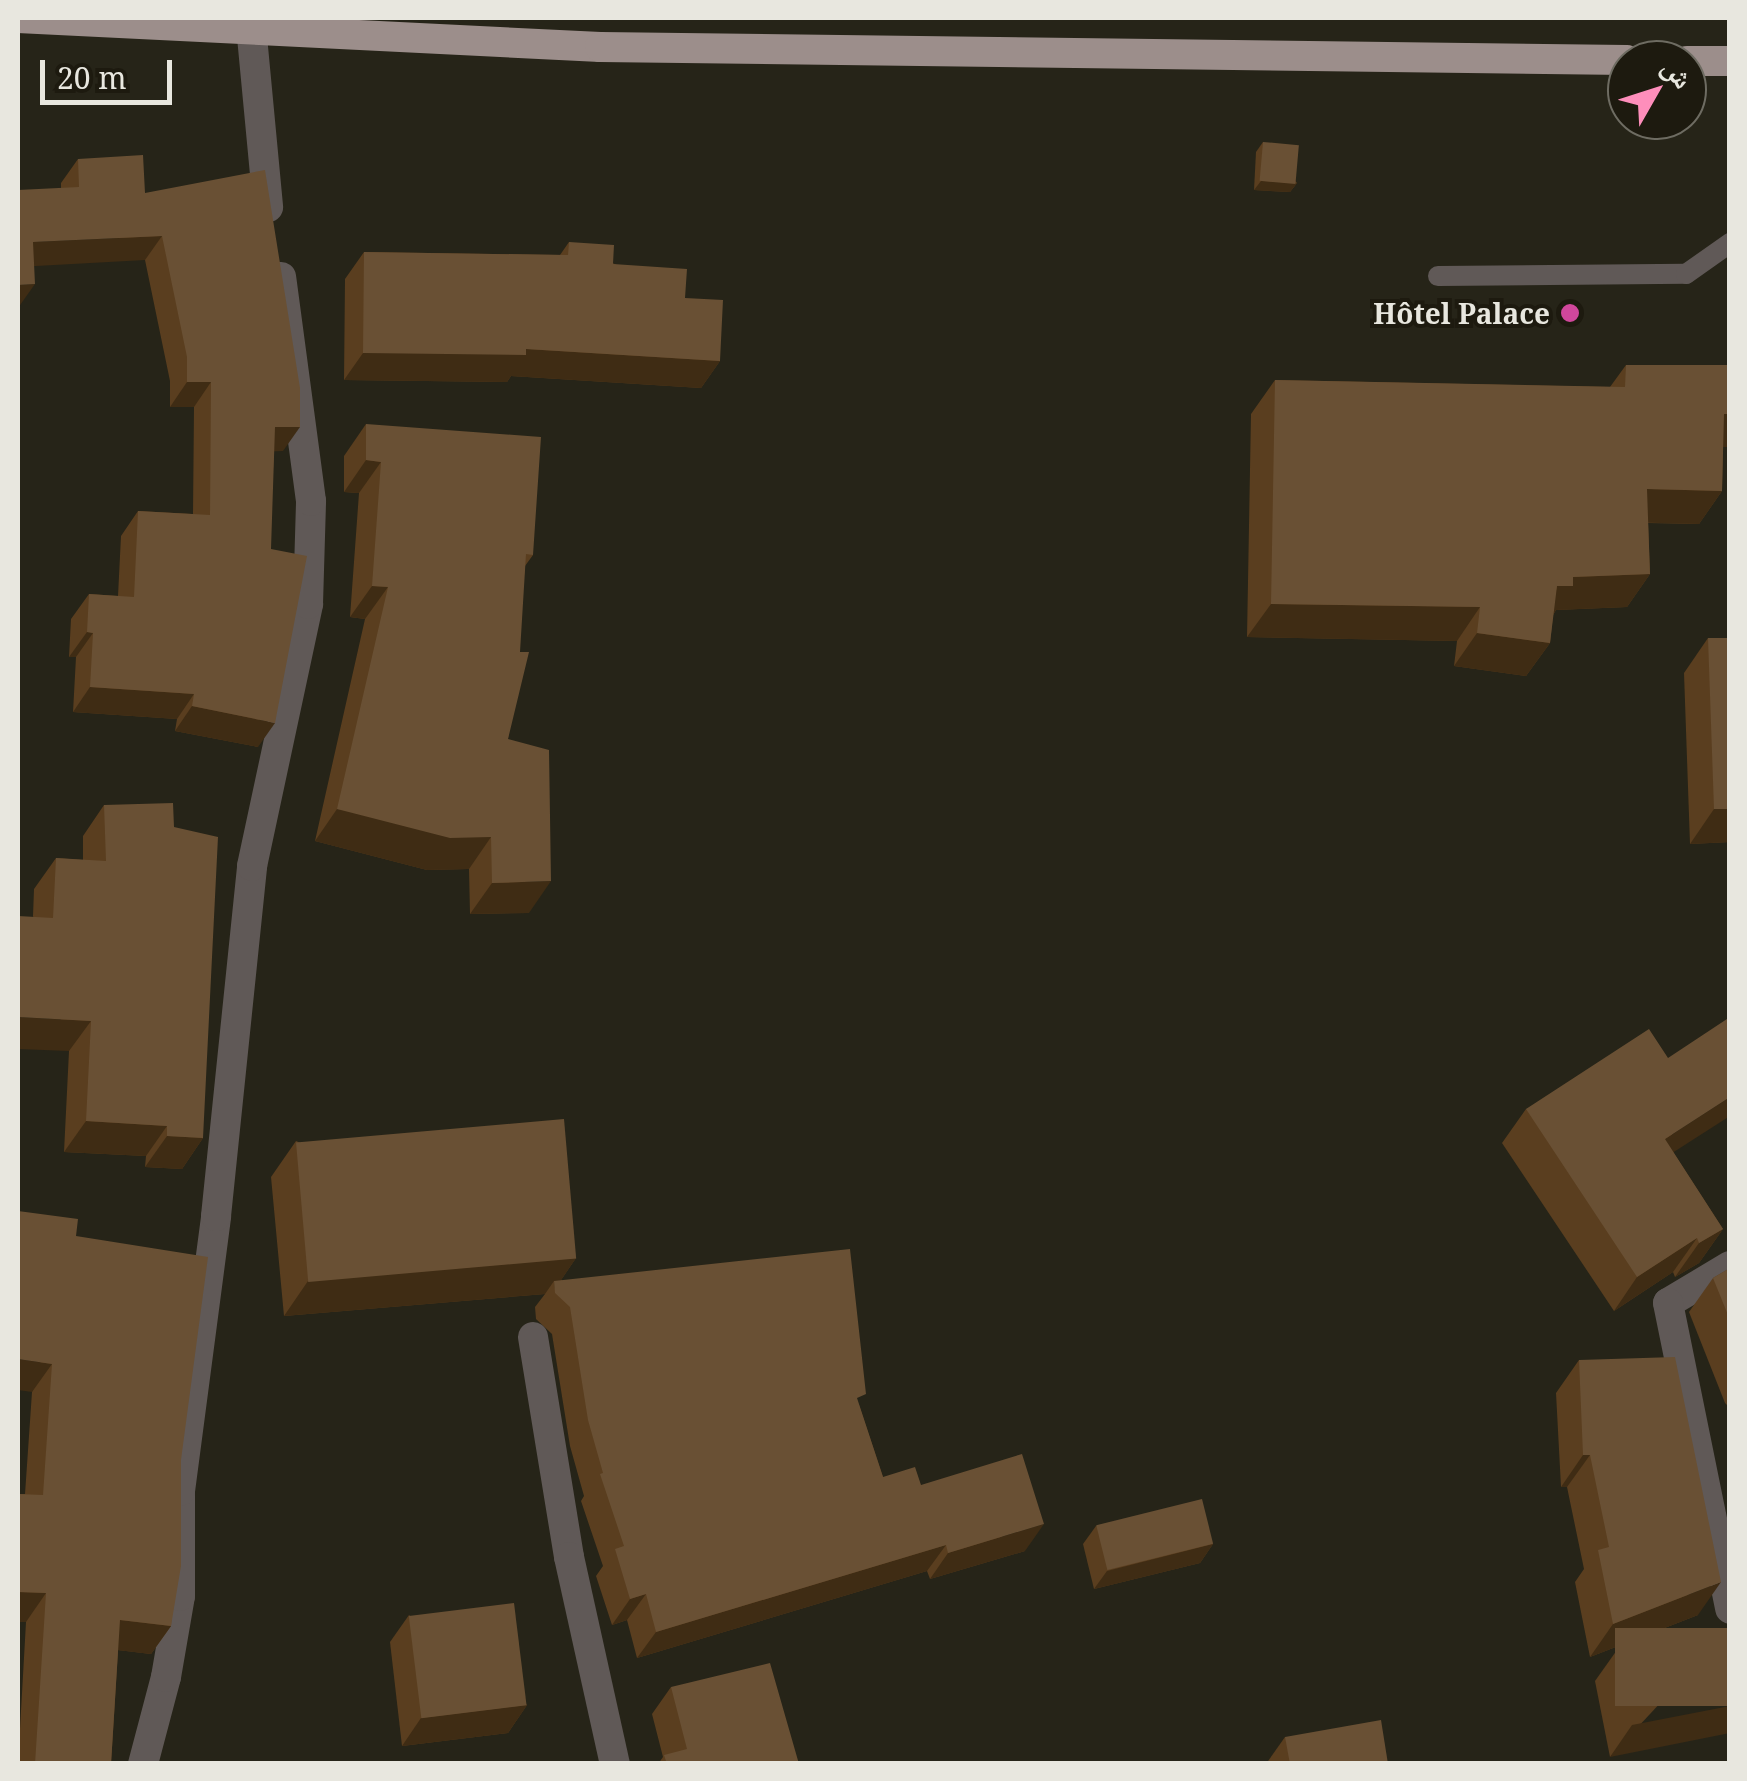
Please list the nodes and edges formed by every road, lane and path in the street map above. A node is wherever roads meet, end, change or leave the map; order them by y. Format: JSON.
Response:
{"nodes":[{"id":1,"x":18,"y":18,"type":"edge"},
{"id":2,"x":313,"y":24,"type":"edge"},
{"id":3,"x":251,"y":26,"type":"junction"},
{"id":4,"x":1607,"y":60,"type":"edge"},
{"id":5,"x":1730,"y":243,"type":"edge"},
{"id":6,"x":1438,"y":276,"type":"dead end"},
{"id":7,"x":1730,"y":1266,"type":"edge"},
{"id":8,"x":533,"y":1337,"type":"dead end"},
{"id":9,"x":1730,"y":1609,"type":"edge"},
{"id":10,"x":143,"y":1764,"type":"edge"},
{"id":11,"x":615,"y":1764,"type":"edge"}],
"edges":[{"from":1,"to":3,"type":"main road"},
{"from":2,"to":3,"type":"main road"},
{"from":2,"to":4,"type":"main road"},
{"from":3,"to":10,"type":"street"},
{"from":5,"to":6,"type":"lane"},
{"from":7,"to":9,"type":"street"},
{"from":8,"to":11,"type":"street"}]}
